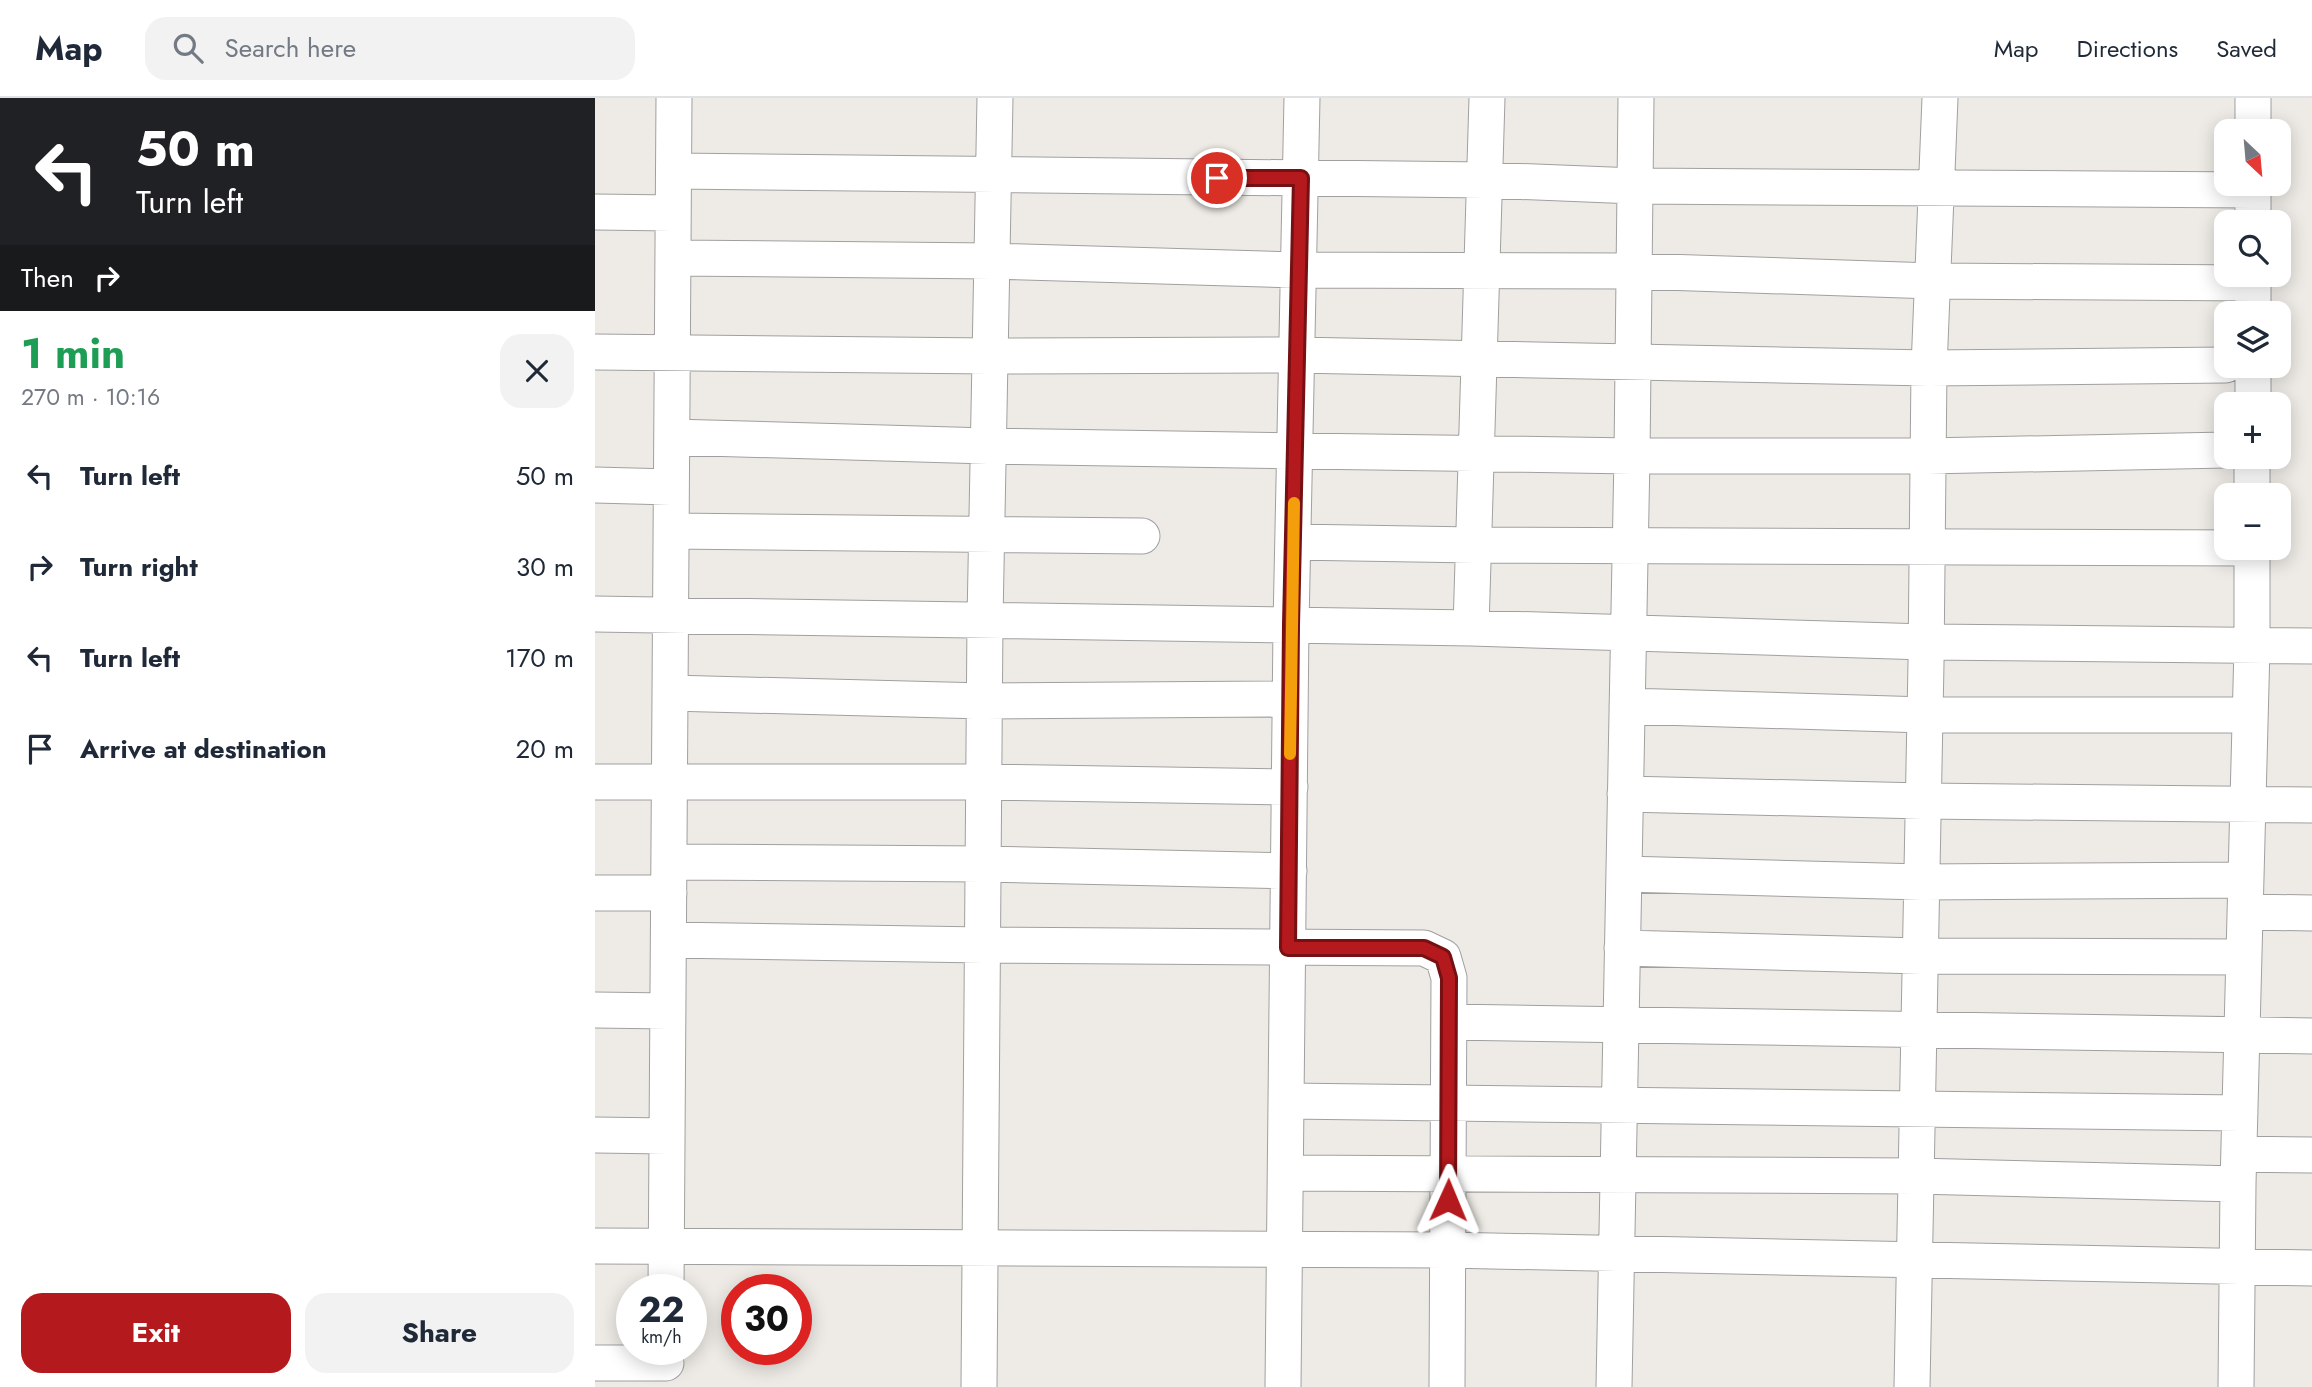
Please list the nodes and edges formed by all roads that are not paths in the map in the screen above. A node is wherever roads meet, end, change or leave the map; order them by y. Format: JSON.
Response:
{"nodes":[{"id":1,"x":674,"y":98,"type":"edge"},
{"id":2,"x":995,"y":98,"type":"edge"},
{"id":3,"x":1302,"y":98,"type":"edge"},
{"id":4,"x":1487,"y":98,"type":"edge"},
{"id":5,"x":1636,"y":98,"type":"edge"},
{"id":6,"x":1940,"y":98,"type":"edge"},
{"id":7,"x":2253,"y":98,"type":"edge"},
{"id":8,"x":2253,"y":119,"type":"edge"},
{"id":9,"x":674,"y":172,"type":"junction"},
{"id":10,"x":993,"y":176,"type":"junction"},
{"id":11,"x":1301,"y":178,"type":"junction"},
{"id":12,"x":1485,"y":180,"type":"junction"},
{"id":13,"x":1635,"y":186,"type":"junction"},
{"id":14,"x":1936,"y":187,"type":"junction"},
{"id":15,"x":2253,"y":199,"type":"edge"},
{"id":16,"x":595,"y":212,"type":"edge"},
{"id":17,"x":673,"y":213,"type":"junction"},
{"id":18,"x":673,"y":258,"type":"junction"},
{"id":19,"x":992,"y":261,"type":"junction"},
{"id":20,"x":1482,"y":269,"type":"junction"},
{"id":21,"x":1299,"y":270,"type":"junction"},
{"id":22,"x":1634,"y":271,"type":"junction"},
{"id":23,"x":1933,"y":281,"type":"junction"},
{"id":24,"x":2253,"y":290,"type":"edge"},
{"id":25,"x":595,"y":352,"type":"edge"},
{"id":26,"x":673,"y":353,"type":"junction"},
{"id":27,"x":1297,"y":355,"type":"junction"},
{"id":28,"x":990,"y":356,"type":"junction"},
{"id":29,"x":1479,"y":361,"type":"junction"},
{"id":30,"x":1633,"y":363,"type":"junction"},
{"id":31,"x":2214,"y":365,"type":"edge"},
{"id":32,"x":1929,"y":368,"type":"junction"},
{"id":33,"x":672,"y":437,"type":"junction"},
{"id":34,"x":988,"y":446,"type":"junction"},
{"id":35,"x":2214,"y":450,"type":"edge"},
{"id":36,"x":1296,"y":452,"type":"junction"},
{"id":37,"x":1477,"y":452,"type":"junction"},
{"id":38,"x":1632,"y":456,"type":"junction"},
{"id":39,"x":1927,"y":456,"type":"junction"},
{"id":40,"x":595,"y":485,"type":"edge"},
{"id":41,"x":671,"y":487,"type":"junction"},
{"id":42,"x":671,"y":531,"type":"junction"},
{"id":43,"x":986,"y":533,"type":"junction"},
{"id":44,"x":1142,"y":536,"type":"dead end"},
{"id":45,"x":1293,"y":542,"type":"junction"},
{"id":46,"x":1473,"y":545,"type":"junction"},
{"id":47,"x":1630,"y":545,"type":"junction"},
{"id":48,"x":1927,"y":545,"type":"junction"},
{"id":49,"x":2214,"y":548,"type":"edge"},
{"id":50,"x":2252,"y":560,"type":"edge"},
{"id":51,"x":595,"y":614,"type":"edge"},
{"id":52,"x":671,"y":615,"type":"junction"},
{"id":53,"x":985,"y":620,"type":"junction"},
{"id":54,"x":1291,"y":625,"type":"junction"},
{"id":55,"x":1471,"y":628,"type":"junction"},
{"id":56,"x":1628,"y":633,"type":"junction"},
{"id":57,"x":1926,"y":642,"type":"junction"},
{"id":58,"x":2312,"y":646,"type":"edge"},
{"id":59,"x":2252,"y":647,"type":"junction"},
{"id":60,"x":670,"y":693,"type":"junction"},
{"id":61,"x":1290,"y":699,"type":"junction"},
{"id":62,"x":984,"y":701,"type":"junction"},
{"id":63,"x":1627,"y":706,"type":"junction"},
{"id":64,"x":1925,"y":715,"type":"junction"},
{"id":65,"x":2250,"y":715,"type":"junction"},
{"id":66,"x":595,"y":782,"type":"edge"},
{"id":67,"x":984,"y":782,"type":"junction"},
{"id":68,"x":670,"y":784,"type":"junction"},
{"id":69,"x":1290,"y":787,"type":"junction"},
{"id":70,"x":1625,"y":794,"type":"junction"},
{"id":71,"x":1923,"y":802,"type":"junction"},
{"id":72,"x":2312,"y":805,"type":"edge"},
{"id":73,"x":2248,"y":806,"type":"junction"},
{"id":74,"x":983,"y":864,"type":"junction"},
{"id":75,"x":1289,"y":871,"type":"junction"},
{"id":76,"x":1624,"y":874,"type":"junction"},
{"id":77,"x":669,"y":878,"type":"junction"},
{"id":78,"x":1922,"y":882,"type":"junction"},
{"id":79,"x":595,"y":893,"type":"edge"},
{"id":80,"x":2245,"y":896,"type":"junction"},
{"id":81,"x":2312,"y":914,"type":"edge"},
{"id":82,"x":669,"y":940,"type":"junction"},
{"id":83,"x":983,"y":946,"type":"junction"},
{"id":84,"x":1288,"y":948,"type":"junction"},
{"id":85,"x":1622,"y":948,"type":"junction"},
{"id":86,"x":1921,"y":956,"type":"junction"},
{"id":87,"x":2243,"y":957,"type":"junction"},
{"id":88,"x":595,"y":1010,"type":"edge"},
{"id":89,"x":668,"y":1010,"type":"junction"},
{"id":90,"x":1449,"y":1022,"type":"junction"},
{"id":91,"x":1621,"y":1027,"type":"junction"},
{"id":92,"x":1919,"y":1030,"type":"junction"},
{"id":93,"x":2242,"y":1035,"type":"junction"},
{"id":94,"x":2312,"y":1036,"type":"edge"},
{"id":95,"x":1287,"y":1101,"type":"junction"},
{"id":96,"x":1449,"y":1103,"type":"junction"},
{"id":97,"x":1620,"y":1106,"type":"junction"},
{"id":98,"x":1917,"y":1108,"type":"junction"},
{"id":99,"x":2240,"y":1113,"type":"junction"},
{"id":100,"x":595,"y":1135,"type":"edge"},
{"id":101,"x":667,"y":1136,"type":"junction"},
{"id":102,"x":2312,"y":1156,"type":"edge"},
{"id":103,"x":2239,"y":1169,"type":"junction"},
{"id":104,"x":1286,"y":1173,"type":"junction"},
{"id":105,"x":1448,"y":1175,"type":"junction"},
{"id":106,"x":1619,"y":1176,"type":"junction"},
{"id":107,"x":1916,"y":1176,"type":"junction"},
{"id":108,"x":595,"y":1247,"type":"edge"},
{"id":109,"x":667,"y":1247,"type":"junction"},
{"id":110,"x":980,"y":1248,"type":"junction"},
{"id":111,"x":1447,"y":1250,"type":"junction"},
{"id":112,"x":1285,"y":1251,"type":"junction"},
{"id":113,"x":1616,"y":1255,"type":"junction"},
{"id":114,"x":1913,"y":1259,"type":"junction"},
{"id":115,"x":2238,"y":1265,"type":"junction"},
{"id":116,"x":2312,"y":1268,"type":"edge"},
{"id":117,"x":667,"y":1274,"type":"edge"},
{"id":118,"x":595,"y":1363,"type":"edge"},
{"id":119,"x":666,"y":1367,"type":"edge"},
{"id":120,"x":979,"y":1387,"type":"edge"},
{"id":121,"x":1283,"y":1387,"type":"edge"},
{"id":122,"x":1447,"y":1387,"type":"edge"},
{"id":123,"x":1614,"y":1387,"type":"edge"},
{"id":124,"x":1912,"y":1387,"type":"edge"},
{"id":125,"x":2236,"y":1387,"type":"edge"}],
"edges":[{"from":1,"to":9,"type":"street"},
{"from":2,"to":10,"type":"street"},
{"from":3,"to":11,"type":"street"},
{"from":4,"to":12,"type":"street"},
{"from":5,"to":13,"type":"street"},
{"from":6,"to":14,"type":"street"},
{"from":7,"to":8,"type":"street"},
{"from":9,"to":10,"type":"street"},
{"from":9,"to":17,"type":"street"},
{"from":10,"to":11,"type":"street"},
{"from":10,"to":19,"type":"street"},
{"from":11,"to":12,"type":"street"},
{"from":11,"to":21,"type":"street"},
{"from":12,"to":13,"type":"street"},
{"from":12,"to":20,"type":"street"},
{"from":13,"to":14,"type":"street"},
{"from":13,"to":22,"type":"street"},
{"from":14,"to":15,"type":"street"},
{"from":14,"to":23,"type":"street"},
{"from":16,"to":17,"type":"street"},
{"from":17,"to":18,"type":"street"},
{"from":18,"to":19,"type":"street"},
{"from":18,"to":26,"type":"street"},
{"from":19,"to":21,"type":"street"},
{"from":19,"to":28,"type":"street"},
{"from":20,"to":21,"type":"street"},
{"from":20,"to":22,"type":"street"},
{"from":20,"to":29,"type":"street"},
{"from":21,"to":27,"type":"street"},
{"from":22,"to":23,"type":"street"},
{"from":22,"to":30,"type":"street"},
{"from":23,"to":24,"type":"street"},
{"from":23,"to":32,"type":"street"},
{"from":25,"to":26,"type":"street"},
{"from":26,"to":28,"type":"street"},
{"from":26,"to":33,"type":"street"},
{"from":27,"to":28,"type":"street"},
{"from":27,"to":29,"type":"street"},
{"from":27,"to":36,"type":"street"},
{"from":28,"to":34,"type":"street"},
{"from":29,"to":30,"type":"street"},
{"from":29,"to":37,"type":"street"},
{"from":30,"to":32,"type":"street"},
{"from":30,"to":38,"type":"street"},
{"from":31,"to":32,"type":"street"},
{"from":32,"to":39,"type":"street"},
{"from":33,"to":34,"type":"street"},
{"from":33,"to":41,"type":"street"},
{"from":34,"to":36,"type":"street"},
{"from":34,"to":43,"type":"street"},
{"from":35,"to":39,"type":"street"},
{"from":36,"to":37,"type":"street"},
{"from":36,"to":45,"type":"street"},
{"from":37,"to":38,"type":"street"},
{"from":37,"to":46,"type":"street"},
{"from":38,"to":39,"type":"street"},
{"from":38,"to":47,"type":"street"},
{"from":39,"to":48,"type":"street"},
{"from":40,"to":41,"type":"street"},
{"from":41,"to":42,"type":"street"},
{"from":42,"to":43,"type":"street"},
{"from":42,"to":52,"type":"street"},
{"from":43,"to":44,"type":"street"},
{"from":43,"to":53,"type":"street"},
{"from":45,"to":46,"type":"street"},
{"from":45,"to":54,"type":"street"},
{"from":46,"to":47,"type":"street"},
{"from":46,"to":55,"type":"street"},
{"from":47,"to":48,"type":"street"},
{"from":47,"to":56,"type":"street"},
{"from":48,"to":49,"type":"street"},
{"from":48,"to":57,"type":"street"},
{"from":50,"to":59,"type":"street"},
{"from":51,"to":52,"type":"street"},
{"from":52,"to":53,"type":"street"},
{"from":52,"to":60,"type":"street"},
{"from":53,"to":54,"type":"street"},
{"from":53,"to":62,"type":"street"},
{"from":54,"to":55,"type":"street"},
{"from":54,"to":61,"type":"street"},
{"from":55,"to":56,"type":"street"},
{"from":56,"to":57,"type":"street"},
{"from":56,"to":63,"type":"street"},
{"from":57,"to":59,"type":"street"},
{"from":57,"to":64,"type":"street"},
{"from":58,"to":59,"type":"street"},
{"from":59,"to":65,"type":"street"},
{"from":60,"to":62,"type":"street"},
{"from":60,"to":68,"type":"street"},
{"from":61,"to":62,"type":"street"},
{"from":61,"to":69,"type":"street"},
{"from":62,"to":67,"type":"street"},
{"from":63,"to":64,"type":"street"},
{"from":63,"to":70,"type":"street"},
{"from":64,"to":65,"type":"street"},
{"from":64,"to":71,"type":"street"},
{"from":65,"to":73,"type":"street"},
{"from":66,"to":68,"type":"street"},
{"from":67,"to":68,"type":"street"},
{"from":67,"to":69,"type":"street"},
{"from":67,"to":74,"type":"street"},
{"from":68,"to":77,"type":"street"},
{"from":69,"to":75,"type":"street"},
{"from":70,"to":71,"type":"street"},
{"from":70,"to":76,"type":"street"},
{"from":71,"to":73,"type":"street"},
{"from":71,"to":78,"type":"street"},
{"from":72,"to":73,"type":"street"},
{"from":73,"to":80,"type":"street"},
{"from":74,"to":75,"type":"street"},
{"from":74,"to":77,"type":"street"},
{"from":74,"to":83,"type":"street"},
{"from":75,"to":84,"type":"street"},
{"from":76,"to":78,"type":"street"},
{"from":76,"to":85,"type":"street"},
{"from":77,"to":79,"type":"street"},
{"from":77,"to":82,"type":"street"},
{"from":78,"to":80,"type":"street"},
{"from":78,"to":86,"type":"street"},
{"from":80,"to":81,"type":"street"},
{"from":80,"to":87,"type":"street"},
{"from":82,"to":83,"type":"street"},
{"from":82,"to":89,"type":"street"},
{"from":83,"to":84,"type":"street"},
{"from":83,"to":110,"type":"street"},
{"from":84,"to":90,"type":"street"},
{"from":84,"to":95,"type":"street"},
{"from":85,"to":86,"type":"street"},
{"from":85,"to":91,"type":"street"},
{"from":86,"to":87,"type":"street"},
{"from":86,"to":92,"type":"street"},
{"from":87,"to":93,"type":"street"},
{"from":88,"to":89,"type":"street"},
{"from":89,"to":101,"type":"street"},
{"from":90,"to":91,"type":"street"},
{"from":90,"to":96,"type":"street"},
{"from":91,"to":92,"type":"street"},
{"from":91,"to":97,"type":"street"},
{"from":92,"to":93,"type":"street"},
{"from":92,"to":98,"type":"street"},
{"from":93,"to":94,"type":"street"},
{"from":93,"to":99,"type":"street"},
{"from":95,"to":96,"type":"street"},
{"from":95,"to":104,"type":"street"},
{"from":96,"to":97,"type":"street"},
{"from":96,"to":105,"type":"street"},
{"from":97,"to":98,"type":"street"},
{"from":97,"to":106,"type":"street"},
{"from":98,"to":99,"type":"street"},
{"from":98,"to":107,"type":"street"},
{"from":99,"to":103,"type":"street"},
{"from":100,"to":101,"type":"street"},
{"from":101,"to":109,"type":"street"},
{"from":102,"to":103,"type":"street"},
{"from":103,"to":107,"type":"street"},
{"from":103,"to":115,"type":"street"},
{"from":104,"to":105,"type":"street"},
{"from":104,"to":112,"type":"street"},
{"from":105,"to":106,"type":"street"},
{"from":105,"to":111,"type":"street"},
{"from":106,"to":107,"type":"street"},
{"from":106,"to":113,"type":"street"},
{"from":107,"to":114,"type":"street"},
{"from":108,"to":109,"type":"street"},
{"from":109,"to":110,"type":"street"},
{"from":109,"to":117,"type":"street"},
{"from":110,"to":112,"type":"street"},
{"from":110,"to":120,"type":"street"},
{"from":111,"to":112,"type":"street"},
{"from":111,"to":113,"type":"street"},
{"from":111,"to":122,"type":"street"},
{"from":112,"to":121,"type":"street"},
{"from":113,"to":114,"type":"street"},
{"from":113,"to":123,"type":"street"},
{"from":114,"to":115,"type":"street"},
{"from":114,"to":124,"type":"street"},
{"from":115,"to":116,"type":"street"},
{"from":115,"to":125,"type":"street"},
{"from":118,"to":119,"type":"street"}]}
